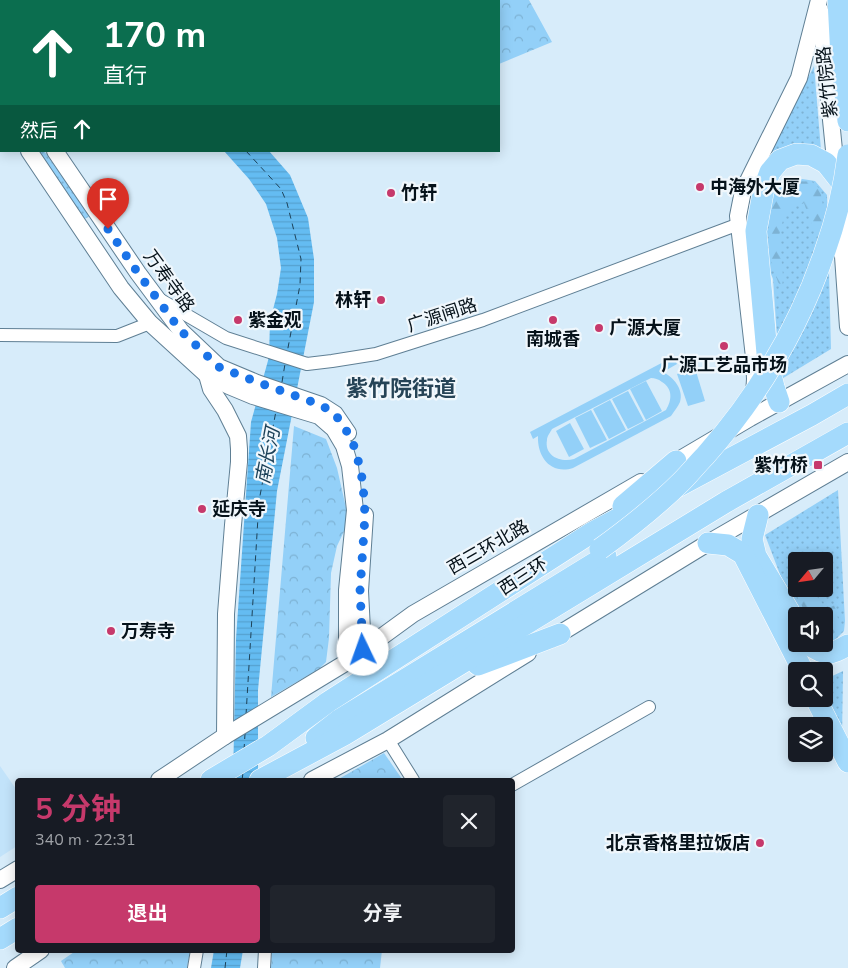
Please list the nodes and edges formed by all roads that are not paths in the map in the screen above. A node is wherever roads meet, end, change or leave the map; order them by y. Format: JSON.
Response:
{"nodes":[{"id":1,"x":819,"y":0,"type":"edge"},
{"id":2,"x":838,"y":0,"type":"edge"},
{"id":3,"x":848,"y":121,"type":"edge"},
{"id":4,"x":29,"y":152,"type":"edge"},
{"id":5,"x":56,"y":152,"type":"edge"},
{"id":6,"x":848,"y":155,"type":"edge"},
{"id":7,"x":842,"y":183,"type":"edge"},
{"id":8,"x":848,"y":198,"type":"edge"},
{"id":9,"x":739,"y":224,"type":"junction"},
{"id":10,"x":155,"y":296,"type":"junction"},
{"id":11,"x":150,"y":323,"type":"junction"},
{"id":12,"x":848,"y":326,"type":"edge"},
{"id":13,"x":0,"y":335,"type":"edge"},
{"id":14,"x":848,"y":364,"type":"edge"},
{"id":15,"x":207,"y":375,"type":"junction"},
{"id":16,"x":255,"y":389,"type":"junction"},
{"id":17,"x":848,"y":394,"type":"edge"},
{"id":18,"x":779,"y":402,"type":"junction"},
{"id":19,"x":300,"y":404,"type":"junction"},
{"id":20,"x":750,"y":418,"type":"junction"},
{"id":21,"x":848,"y":433,"type":"edge"},
{"id":22,"x":676,"y":461,"type":"junction"},
{"id":23,"x":848,"y":462,"type":"edge"},
{"id":24,"x":758,"y":515,"type":"junction"},
{"id":25,"x":708,"y":543,"type":"junction"},
{"id":26,"x":599,"y":546,"type":"junction"},
{"id":27,"x":788,"y":610,"type":"edge"},
{"id":28,"x":560,"y":634,"type":"junction"},
{"id":29,"x":848,"y":645,"type":"edge"},
{"id":30,"x":363,"y":650,"type":"junction"},
{"id":31,"x":822,"y":652,"type":"edge"},
{"id":32,"x":347,"y":662,"type":"junction"},
{"id":33,"x":798,"y":662,"type":"edge"},
{"id":34,"x":431,"y":682,"type":"junction"},
{"id":35,"x":649,"y":707,"type":"dead end"},
{"id":36,"x":820,"y":707,"type":"edge"},
{"id":37,"x":225,"y":736,"type":"junction"},
{"id":38,"x":388,"y":740,"type":"junction"},
{"id":39,"x":848,"y":762,"type":"edge"},
{"id":40,"x":217,"y":776,"type":"edge"},
{"id":41,"x":162,"y":778,"type":"edge"},
{"id":42,"x":263,"y":778,"type":"edge"},
{"id":43,"x":264,"y":778,"type":"edge"},
{"id":44,"x":316,"y":778,"type":"edge"},
{"id":45,"x":411,"y":778,"type":"edge"},
{"id":46,"x":515,"y":783,"type":"edge"},
{"id":47,"x":15,"y":871,"type":"edge"},
{"id":48,"x":0,"y":880,"type":"edge"},
{"id":49,"x":15,"y":899,"type":"edge"},
{"id":50,"x":0,"y":908,"type":"edge"},
{"id":51,"x":15,"y":930,"type":"edge"},
{"id":52,"x":0,"y":939,"type":"edge"},
{"id":53,"x":37,"y":953,"type":"edge"},
{"id":54,"x":196,"y":953,"type":"edge"},
{"id":55,"x":265,"y":953,"type":"edge"},
{"id":56,"x":15,"y":968,"type":"edge"},
{"id":57,"x":194,"y":968,"type":"edge"},
{"id":58,"x":264,"y":968,"type":"edge"}],
"edges":[{"from":1,"to":7,"type":"street","name":"紫竹院路"},
{"from":1,"to":9,"type":"street"},
{"from":2,"to":3,"type":"highway","name":"紫竹院路"},
{"from":4,"to":11,"type":"street","name":"万寿寺路"},
{"from":5,"to":10,"type":"street","name":"万寿寺路"},
{"from":6,"to":26,"type":"highway","bridge":true},
{"from":7,"to":12,"type":"street","name":"紫竹院路"},
{"from":7,"to":18,"type":"highway"},
{"from":8,"to":26,"type":"highway"},
{"from":9,"to":10,"type":"street","name":"广源闸路"},
{"from":9,"to":20,"type":"street"},
{"from":10,"to":16,"type":"street","name":"万寿寺路"},
{"from":11,"to":13,"type":"street"},
{"from":11,"to":15,"type":"street","name":"万寿寺路"},
{"from":14,"to":18,"type":"street","name":"西三环北路"},
{"from":15,"to":16,"type":"street","name":"万寿寺路"},
{"from":15,"to":37,"type":"street"},
{"from":16,"to":19,"type":"street"},
{"from":17,"to":26,"type":"highway"},
{"from":18,"to":20,"type":"street","name":"西三环北路"},
{"from":19,"to":30,"type":"street"},
{"from":19,"to":32,"type":"street"},
{"from":20,"to":22,"type":"street","name":"西三环北路"},
{"from":21,"to":34,"type":"highway"},
{"from":22,"to":26,"type":"highway"},
{"from":22,"to":30,"type":"street","name":"西三环北路"},
{"from":23,"to":24,"type":"street"},
{"from":24,"to":25,"type":"street"},
{"from":24,"to":27,"type":"highway"},
{"from":25,"to":28,"type":"street"},
{"from":25,"to":33,"type":"highway"},
{"from":26,"to":40,"type":"highway"},
{"from":26,"to":42,"type":"highway"},
{"from":28,"to":34,"type":"highway"},
{"from":28,"to":38,"type":"street"},
{"from":29,"to":31,"type":"highway"},
{"from":30,"to":32,"type":"street","name":"西三环北路"},
{"from":32,"to":37,"type":"street","name":"西三环北路"},
{"from":34,"to":43,"type":"highway"},
{"from":35,"to":46,"type":"street"},
{"from":36,"to":39,"type":"highway"},
{"from":37,"to":41,"type":"street","name":"西三环北路"},
{"from":38,"to":44,"type":"street"},
{"from":38,"to":45,"type":"street"},
{"from":47,"to":48,"type":"street"},
{"from":49,"to":50,"type":"highway"},
{"from":51,"to":52,"type":"highway"},
{"from":53,"to":56,"type":"street"},
{"from":54,"to":57,"type":"street"},
{"from":55,"to":58,"type":"street"}]}
